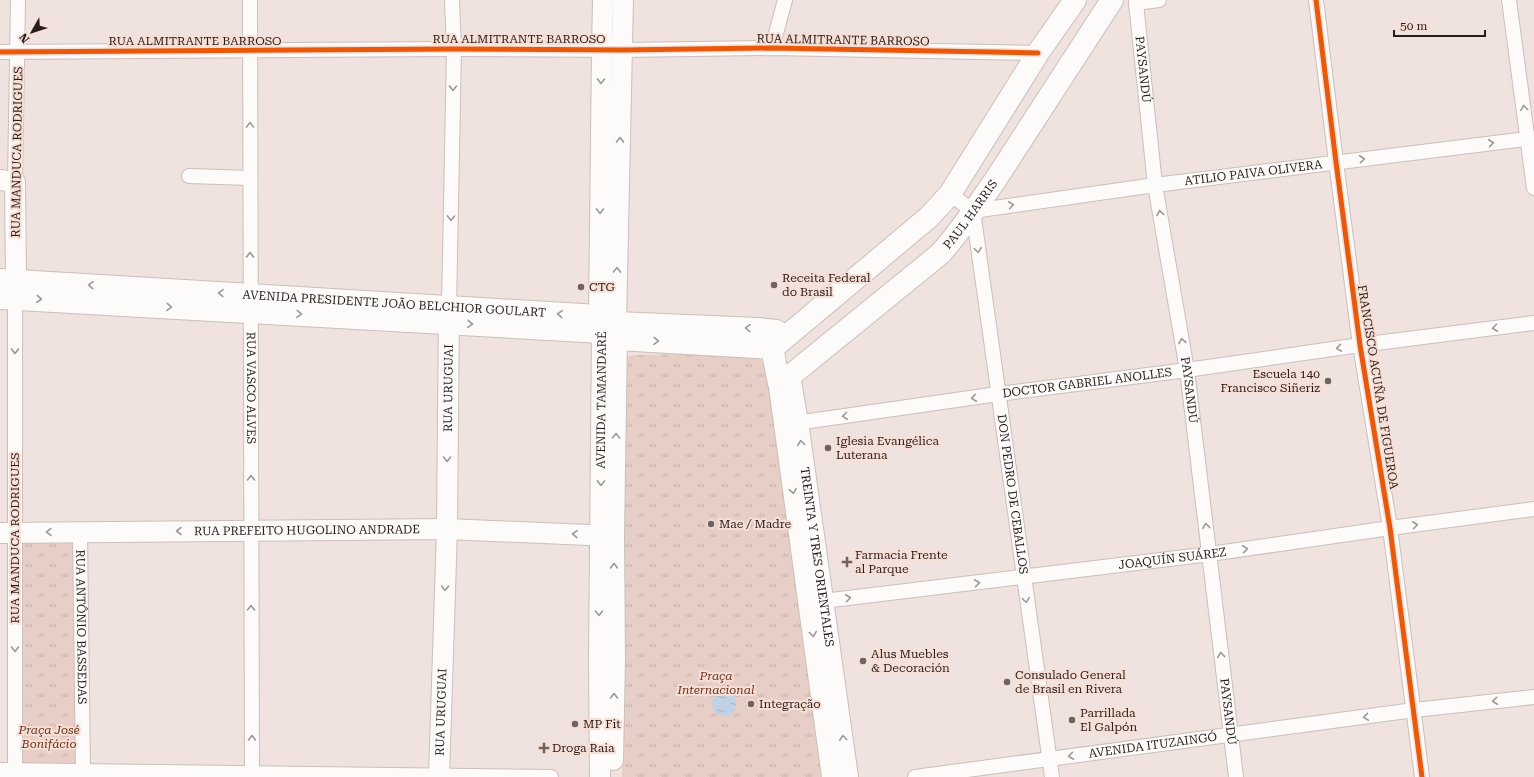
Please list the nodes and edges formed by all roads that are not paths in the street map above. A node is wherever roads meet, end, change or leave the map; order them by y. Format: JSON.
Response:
{"nodes":[{"id":1,"x":18,"y":0,"type":"edge"},
{"id":2,"x":250,"y":0,"type":"edge"},
{"id":3,"x":452,"y":0,"type":"edge"},
{"id":4,"x":603,"y":0,"type":"edge"},
{"id":5,"x":623,"y":0,"type":"edge"},
{"id":6,"x":785,"y":0,"type":"edge"},
{"id":7,"x":1075,"y":0,"type":"edge"},
{"id":8,"x":1112,"y":0,"type":"edge"},
{"id":9,"x":1159,"y":0,"type":"edge"},
{"id":10,"x":1316,"y":0,"type":"edge"},
{"id":11,"x":1510,"y":0,"type":"edge"},
{"id":12,"x":1132,"y":2,"type":"edge"},
{"id":13,"x":772,"y":48,"type":"junction"},
{"id":14,"x":454,"y":49,"type":"junction"},
{"id":15,"x":602,"y":49,"type":"junction"},
{"id":16,"x":622,"y":50,"type":"junction"},
{"id":17,"x":250,"y":51,"type":"junction"},
{"id":18,"x":0,"y":52,"type":"edge"},
{"id":19,"x":18,"y":52,"type":"junction"},
{"id":20,"x":1038,"y":53,"type":"junction"},
{"id":21,"x":1531,"y":138,"type":"edge"},
{"id":22,"x":1336,"y":162,"type":"junction"},
{"id":23,"x":189,"y":176,"type":"dead end"},
{"id":24,"x":250,"y":178,"type":"junction"},
{"id":25,"x":8,"y":181,"type":"edge"},
{"id":26,"x":1155,"y":185,"type":"junction"},
{"id":27,"x":1534,"y":188,"type":"edge"},
{"id":28,"x":950,"y":194,"type":"junction"},
{"id":29,"x":973,"y":211,"type":"junction"},
{"id":30,"x":8,"y":289,"type":"edge"},
{"id":31,"x":250,"y":303,"type":"junction"},
{"id":32,"x":449,"y":315,"type":"junction"},
{"id":33,"x":1534,"y":323,"type":"edge"},
{"id":34,"x":609,"y":327,"type":"junction"},
{"id":35,"x":779,"y":342,"type":"junction"},
{"id":36,"x":1360,"y":345,"type":"junction"},
{"id":37,"x":1187,"y":370,"type":"junction"},
{"id":38,"x":784,"y":379,"type":"junction"},
{"id":39,"x":998,"y":394,"type":"junction"},
{"id":40,"x":791,"y":423,"type":"junction"},
{"id":41,"x":1534,"y":509,"type":"edge"},
{"id":42,"x":1390,"y":528,"type":"junction"},
{"id":43,"x":447,"y":529,"type":"junction"},
{"id":44,"x":251,"y":531,"type":"junction"},
{"id":45,"x":80,"y":532,"type":"junction"},
{"id":46,"x":8,"y":533,"type":"edge"},
{"id":47,"x":607,"y":536,"type":"junction"},
{"id":48,"x":1210,"y":554,"type":"junction"},
{"id":49,"x":1023,"y":577,"type":"junction"},
{"id":50,"x":816,"y":602,"type":"junction"},
{"id":51,"x":1534,"y":697,"type":"edge"},
{"id":52,"x":1414,"y":710,"type":"junction"},
{"id":53,"x":1230,"y":735,"type":"junction"},
{"id":54,"x":1050,"y":758,"type":"junction"},
{"id":55,"x":0,"y":770,"type":"edge"},
{"id":56,"x":83,"y":771,"type":"junction"},
{"id":57,"x":15,"y":774,"type":"edge"},
{"id":58,"x":252,"y":775,"type":"edge"},
{"id":59,"x":439,"y":776,"type":"edge"},
{"id":60,"x":551,"y":777,"type":"edge"},
{"id":61,"x":600,"y":777,"type":"edge"},
{"id":62,"x":613,"y":777,"type":"edge"},
{"id":63,"x":832,"y":777,"type":"edge"},
{"id":64,"x":848,"y":777,"type":"edge"},
{"id":65,"x":915,"y":777,"type":"edge"},
{"id":66,"x":1052,"y":777,"type":"edge"},
{"id":67,"x":1236,"y":777,"type":"edge"},
{"id":68,"x":1422,"y":777,"type":"edge"}],
"edges":[{"from":1,"to":19,"type":"street","name":"RUA MANDUCA RODRIGUES"},
{"from":2,"to":17,"type":"street","name":"RUA VASCO ALVES"},
{"from":3,"to":14,"type":"street","name":"RUA URUGUAI"},
{"from":4,"to":15,"type":"street","name":"AVENIDA TAMANDARÉ"},
{"from":5,"to":16,"type":"street","name":"AVENIDA TAMANDARÉ"},
{"from":6,"to":13,"type":"street"},
{"from":7,"to":20,"type":"highway"},
{"from":8,"to":29,"type":"highway","name":"PAUL HARRIS"},
{"from":9,"to":12,"type":"street"},
{"from":10,"to":22,"type":"street","name":"FRANCISCO ACUÑA DE FIGUEROA"},
{"from":21,"to":11,"type":"street","one_way":true},
{"from":12,"to":26,"type":"street","name":"PAYSANDÚ"},
{"from":13,"to":16,"type":"street","name":"RUA ALMITRANTE BARROSO"},
{"from":13,"to":20,"type":"street","name":"RUA ALMITRANTE BARROSO"},
{"from":14,"to":15,"type":"street","name":"RUA ALMITRANTE BARROSO"},
{"from":14,"to":17,"type":"street","name":"RUA ALMITRANTE BARROSO"},
{"from":14,"to":32,"type":"street","name":"RUA URUGUAI","one_way":true},
{"from":15,"to":16,"type":"street","name":"RUA ALMITRANTE BARROSO"},
{"from":15,"to":34,"type":"street","name":"AVENIDA TAMANDARÉ","one_way":true},
{"from":34,"to":16,"type":"street","name":"AVENIDA TAMANDARÉ","one_way":true},
{"from":17,"to":19,"type":"street","name":"RUA ALMITRANTE BARROSO"},
{"from":24,"to":17,"type":"street","name":"RUA VASCO ALVES","one_way":true},
{"from":18,"to":19,"type":"street","name":"RUA ALMITRANTE BARROSO"},
{"from":19,"to":25,"type":"street","name":"RUA MANDUCA RODRIGUES"},
{"from":20,"to":28,"type":"highway"},
{"from":22,"to":21,"type":"street","name":"ATILIO PAIVA OLIVERA","one_way":true},
{"from":21,"to":27,"type":"street"},
{"from":22,"to":26,"type":"street","name":"ATILIO PAIVA OLIVERA"},
{"from":22,"to":36,"type":"street","name":"FRANCISCO ACUÑA DE FIGUEROA"},
{"from":23,"to":24,"type":"street"},
{"from":31,"to":24,"type":"street","name":"RUA VASCO ALVES","one_way":true},
{"from":25,"to":30,"type":"street","name":"RUA MANDUCA RODRIGUES"},
{"from":29,"to":26,"type":"street","name":"ATILIO PAIVA OLIVERA","one_way":true},
{"from":37,"to":26,"type":"street","name":"PAYSANDÚ","one_way":true},
{"from":28,"to":29,"type":"street"},
{"from":28,"to":35,"type":"highway"},
{"from":29,"to":38,"type":"highway","name":"PAUL HARRIS"},
{"from":29,"to":39,"type":"street","name":"DON PEDRO DE CEBALLOS","one_way":true},
{"from":30,"to":31,"type":"highway","name":"AVENIDA PRESIDENTE JOÃO BELCHIOR GOULART"},
{"from":30,"to":46,"type":"street","name":"RUA MANDUCA RODRIGUES","one_way":true},
{"from":31,"to":32,"type":"highway","name":"AVENIDA PRESIDENTE JOÃO BELCHIOR GOULART"},
{"from":44,"to":31,"type":"street","name":"RUA VASCO ALVES","one_way":true},
{"from":32,"to":34,"type":"highway","name":"AVENIDA PRESIDENTE JOÃO BELCHIOR GOULART"},
{"from":32,"to":43,"type":"street","name":"RUA URUGUAI","one_way":true},
{"from":33,"to":36,"type":"street","name":"DOCTOR GABRIEL ANOLLES","one_way":true},
{"from":34,"to":35,"type":"highway","name":"AVENIDA PRESIDENTE JOÃO BELCHIOR GOULART"},
{"from":34,"to":47,"type":"street","name":"AVENIDA TAMANDARÉ"},
{"from":35,"to":38,"type":"highway","name":"TREINTA Y TRES ORIENTALES"},
{"from":36,"to":37,"type":"street","name":"DOCTOR GABRIEL ANOLLES","one_way":true},
{"from":36,"to":42,"type":"street","name":"FRANCISCO ACUÑA DE FIGUEROA"},
{"from":37,"to":39,"type":"street","name":"DOCTOR GABRIEL ANOLLES"},
{"from":48,"to":37,"type":"street","name":"PAYSANDÚ","one_way":true},
{"from":38,"to":40,"type":"street","name":"TREINTA Y TRES ORIENTALES"},
{"from":39,"to":40,"type":"street","name":"DOCTOR GABRIEL ANOLLES","one_way":true},
{"from":39,"to":49,"type":"street","name":"DON PEDRO DE CEBALLOS"},
{"from":40,"to":50,"type":"street","name":"TREINTA Y TRES ORIENTALES"},
{"from":42,"to":41,"type":"street","name":"JOAQUÍN SUÁREZ","one_way":true},
{"from":48,"to":42,"type":"street","name":"JOAQUÍN SUÁREZ","one_way":true},
{"from":42,"to":52,"type":"street","name":"FRANCISCO ACUÑA DE FIGUEROA"},
{"from":43,"to":44,"type":"street","name":"RUA PREFEITO HUGOLINO ANDRADE"},
{"from":47,"to":43,"type":"street","name":"RUA PREFEITO HUGOLINO ANDRADE","one_way":true},
{"from":43,"to":59,"type":"street","name":"RUA URUGUAI","one_way":true},
{"from":44,"to":45,"type":"street","name":"RUA PREFEITO HUGOLINO ANDRADE","one_way":true},
{"from":58,"to":44,"type":"street","name":"RUA VASCO ALVES","one_way":true},
{"from":45,"to":46,"type":"street","name":"RUA PREFEITO HUGOLINO ANDRADE","one_way":true},
{"from":45,"to":56,"type":"street","name":"RUA ANTÔNIO BASSEDAS"},
{"from":46,"to":57,"type":"street","name":"RUA MANDUCA RODRIGUES","one_way":true},
{"from":47,"to":61,"type":"street","name":"AVENIDA TAMANDARÉ","one_way":true},
{"from":62,"to":47,"type":"street","name":"AVENIDA TAMANDARÉ","one_way":true},
{"from":48,"to":49,"type":"street","name":"JOAQUÍN SUÁREZ"},
{"from":53,"to":48,"type":"street","name":"PAYSANDÚ","one_way":true},
{"from":50,"to":49,"type":"street","name":"JOAQUÍN SUÁREZ","one_way":true},
{"from":49,"to":54,"type":"street","name":"DON PEDRO DE CEBALLOS","one_way":true},
{"from":50,"to":63,"type":"street","name":"TREINTA Y TRES ORIENTALES","one_way":true},
{"from":64,"to":50,"type":"street","name":"TREINTA Y TRES ORIENTALES","one_way":true},
{"from":51,"to":52,"type":"street","name":"AVENIDA ITUZAINGÓ","one_way":true},
{"from":52,"to":53,"type":"street","name":"AVENIDA ITUZAINGÓ","one_way":true},
{"from":52,"to":68,"type":"street","name":"FRANCISCO ACUÑA DE FIGUEROA"},
{"from":53,"to":54,"type":"street","name":"AVENIDA ITUZAINGÓ","one_way":true},
{"from":53,"to":67,"type":"street","name":"PAYSANDÚ"},
{"from":54,"to":65,"type":"street","name":"AVENIDA ITUZAINGÓ"},
{"from":54,"to":66,"type":"street","name":"DON PEDRO DE CEBALLOS"},
{"from":55,"to":57,"type":"street"},
{"from":56,"to":57,"type":"street"},
{"from":56,"to":58,"type":"street"},
{"from":58,"to":59,"type":"street"},
{"from":59,"to":60,"type":"street"}]}
